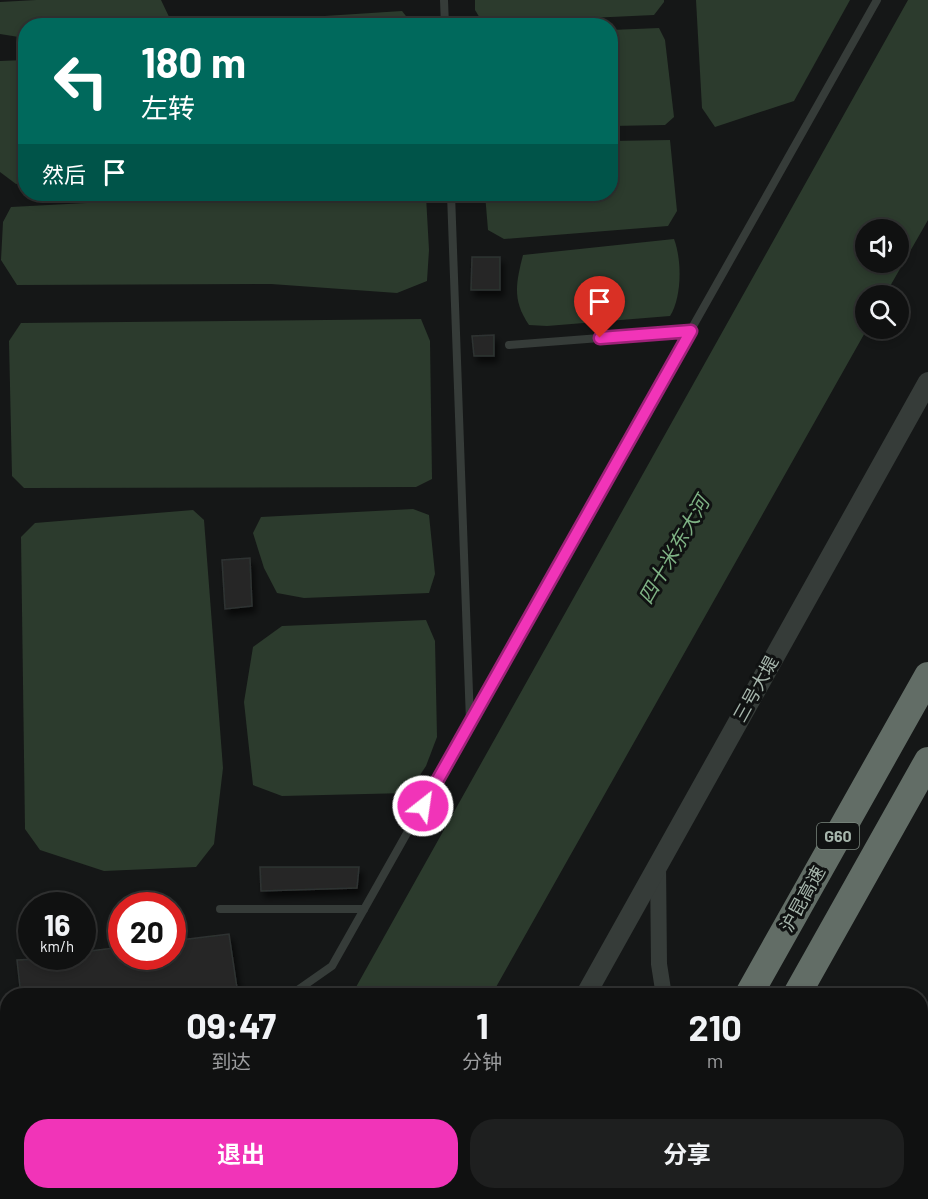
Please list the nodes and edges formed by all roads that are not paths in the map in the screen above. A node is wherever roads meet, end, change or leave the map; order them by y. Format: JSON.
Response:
{"nodes":[{"id":1,"x":444,"y":0,"type":"edge"},
{"id":2,"x":877,"y":0,"type":"edge"},
{"id":3,"x":445,"y":18,"type":"edge"},
{"id":4,"x":451,"y":201,"type":"edge"},
{"id":5,"x":691,"y":331,"type":"junction"},
{"id":6,"x":509,"y":345,"type":"dead end"},
{"id":7,"x":928,"y":382,"type":"edge"},
{"id":8,"x":928,"y":676,"type":"edge"},
{"id":9,"x":471,"y":722,"type":"junction"},
{"id":10,"x":928,"y":761,"type":"edge"},
{"id":11,"x":658,"y":862,"type":"junction"},
{"id":12,"x":220,"y":909,"type":"dead end"},
{"id":13,"x":364,"y":909,"type":"junction"},
{"id":14,"x":302,"y":988,"type":"edge"},
{"id":15,"x":589,"y":988,"type":"edge"},
{"id":16,"x":663,"y":988,"type":"edge"},
{"id":17,"x":752,"y":988,"type":"edge"},
{"id":18,"x":800,"y":988,"type":"edge"}],
"edges":[{"from":1,"to":3,"type":"lane"},
{"from":2,"to":5,"type":"lane"},
{"from":4,"to":9,"type":"lane"},
{"from":5,"to":6,"type":"lane"},
{"from":5,"to":9,"type":"lane"},
{"from":7,"to":11,"type":"street","name":"三号大堤"},
{"from":8,"to":17,"type":"highway","name":"沪昆高速","number":"G60"},
{"from":9,"to":13,"type":"lane"},
{"from":10,"to":18,"type":"highway","number":"G60"},
{"from":11,"to":15,"type":"street","name":"三号大堤"},
{"from":11,"to":16,"type":"street"},
{"from":12,"to":13,"type":"lane"},
{"from":13,"to":14,"type":"lane"}]}
